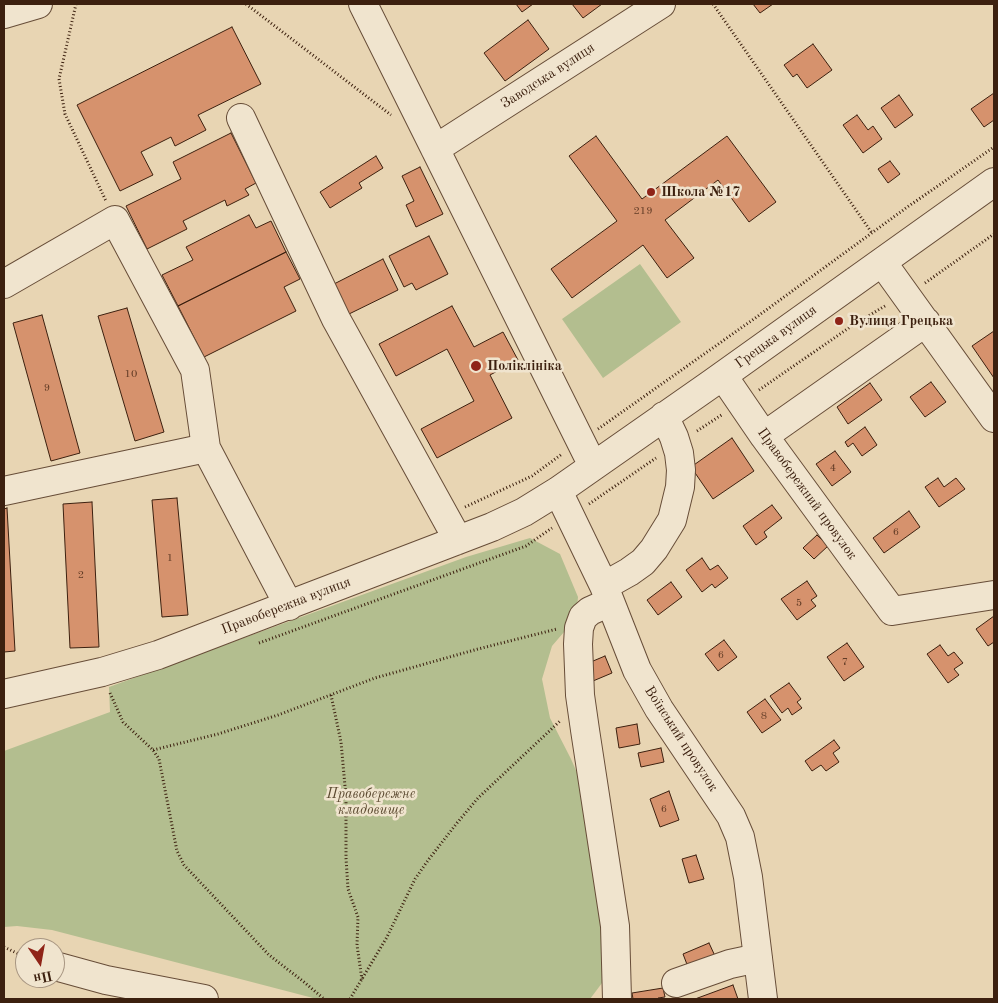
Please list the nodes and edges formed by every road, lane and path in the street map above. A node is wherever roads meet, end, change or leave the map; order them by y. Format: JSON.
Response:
{"nodes":[{"id":1,"x":38,"y":4,"type":"edge"},
{"id":2,"x":76,"y":4,"type":"edge"},
{"id":3,"x":246,"y":4,"type":"edge"},
{"id":4,"x":364,"y":4,"type":"edge"},
{"id":5,"x":660,"y":4,"type":"edge"},
{"id":6,"x":713,"y":4,"type":"edge"},
{"id":7,"x":4,"y":14,"type":"edge"},
{"id":8,"x":241,"y":118,"type":"dead end"},
{"id":9,"x":397,"y":119,"type":"dead end"},
{"id":10,"x":994,"y":147,"type":"edge"},
{"id":11,"x":436,"y":149,"type":"junction"},
{"id":12,"x":994,"y":182,"type":"edge"},
{"id":13,"x":115,"y":220,"type":"junction"},
{"id":14,"x":872,"y":233,"type":"junction"},
{"id":15,"x":994,"y":234,"type":"edge"},
{"id":16,"x":882,"y":262,"type":"junction"},
{"id":17,"x":4,"y":284,"type":"edge"},
{"id":18,"x":906,"y":294,"type":"junction"},
{"id":19,"x":926,"y":322,"type":"junction"},
{"id":20,"x":723,"y":376,"type":"junction"},
{"id":21,"x":741,"y":402,"type":"junction"},
{"id":22,"x":664,"y":416,"type":"junction"},
{"id":23,"x":994,"y":418,"type":"edge"},
{"id":24,"x":764,"y":436,"type":"junction"},
{"id":25,"x":581,"y":441,"type":"junction"},
{"id":26,"x":676,"y":445,"type":"junction"},
{"id":27,"x":206,"y":448,"type":"junction"},
{"id":28,"x":593,"y":466,"type":"junction"},
{"id":29,"x":4,"y":491,"type":"edge"},
{"id":30,"x":558,"y":491,"type":"junction"},
{"id":31,"x":570,"y":516,"type":"junction"},
{"id":32,"x":458,"y":540,"type":"junction"},
{"id":33,"x":607,"y":594,"type":"junction"},
{"id":34,"x":994,"y":595,"type":"edge"},
{"id":35,"x":289,"y":606,"type":"junction"},
{"id":36,"x":581,"y":622,"type":"junction"},
{"id":37,"x":102,"y":672,"type":"junction"},
{"id":38,"x":4,"y":694,"type":"edge"},
{"id":39,"x":331,"y":695,"type":"junction"},
{"id":40,"x":581,"y":701,"type":"junction"},
{"id":41,"x":153,"y":750,"type":"junction"},
{"id":42,"x":758,"y":958,"type":"junction"},
{"id":43,"x":65,"y":969,"type":"edge"},
{"id":44,"x":362,"y":980,"type":"junction"},
{"id":45,"x":676,"y":983,"type":"dead end"},
{"id":46,"x":204,"y":999,"type":"edge"},
{"id":47,"x":324,"y":999,"type":"edge"},
{"id":48,"x":350,"y":999,"type":"edge"},
{"id":49,"x":617,"y":999,"type":"edge"},
{"id":50,"x":763,"y":999,"type":"edge"}],
"edges":[{"from":1,"to":7,"type":"street"},
{"from":2,"to":13,"type":"path"},
{"from":3,"to":9,"type":"path"},
{"from":4,"to":11,"type":"street"},
{"from":5,"to":11,"type":"street","name":"Заводська вулиця"},
{"from":6,"to":14,"type":"path"},
{"from":8,"to":32,"type":"street"},
{"from":10,"to":14,"type":"path"},
{"from":11,"to":25,"type":"street"},
{"from":12,"to":16,"type":"street","name":"Грецька вулиця"},
{"from":13,"to":17,"type":"street"},
{"from":13,"to":27,"type":"street"},
{"from":14,"to":25,"type":"path"},
{"from":15,"to":18,"type":"path"},
{"from":16,"to":18,"type":"street"},
{"from":16,"to":20,"type":"street","name":"Грецька вулиця"},
{"from":18,"to":19,"type":"street"},
{"from":18,"to":21,"type":"path"},
{"from":19,"to":23,"type":"street"},
{"from":19,"to":24,"type":"street"},
{"from":20,"to":21,"type":"street","name":"Правобережний провулок"},
{"from":20,"to":22,"type":"street","name":"Грецька вулиця"},
{"from":21,"to":24,"type":"street","name":"Правобережний провулок"},
{"from":21,"to":26,"type":"path"},
{"from":22,"to":26,"type":"street"},
{"from":22,"to":28,"type":"street","name":"Грецька вулиця"},
{"from":24,"to":34,"type":"street","name":"Правобережний провулок"},
{"from":25,"to":28,"type":"street"},
{"from":26,"to":31,"type":"path"},
{"from":26,"to":33,"type":"street"},
{"from":27,"to":29,"type":"street"},
{"from":27,"to":35,"type":"street"},
{"from":28,"to":30,"type":"street","name":"Грецька вулиця"},
{"from":30,"to":31,"type":"street","name":"Воїнський провулок"},
{"from":30,"to":32,"type":"street","name":"Правобережна вулиця"},
{"from":31,"to":33,"type":"street","name":"Воїнський провулок"},
{"from":32,"to":35,"type":"street","name":"Правобережна вулиця"},
{"from":33,"to":36,"type":"street"},
{"from":33,"to":42,"type":"street","name":"Воїнський провулок"},
{"from":35,"to":37,"type":"street","name":"Правобережна вулиця"},
{"from":36,"to":39,"type":"path"},
{"from":36,"to":40,"type":"street"},
{"from":37,"to":38,"type":"street","name":"Правобережна вулиця"},
{"from":37,"to":41,"type":"path"},
{"from":39,"to":41,"type":"path"},
{"from":39,"to":44,"type":"path"},
{"from":40,"to":44,"type":"path"},
{"from":40,"to":49,"type":"street"},
{"from":41,"to":47,"type":"path"},
{"from":42,"to":45,"type":"street"},
{"from":42,"to":50,"type":"street","name":"Воїнський провулок"},
{"from":43,"to":46,"type":"street"},
{"from":44,"to":48,"type":"path"}]}
